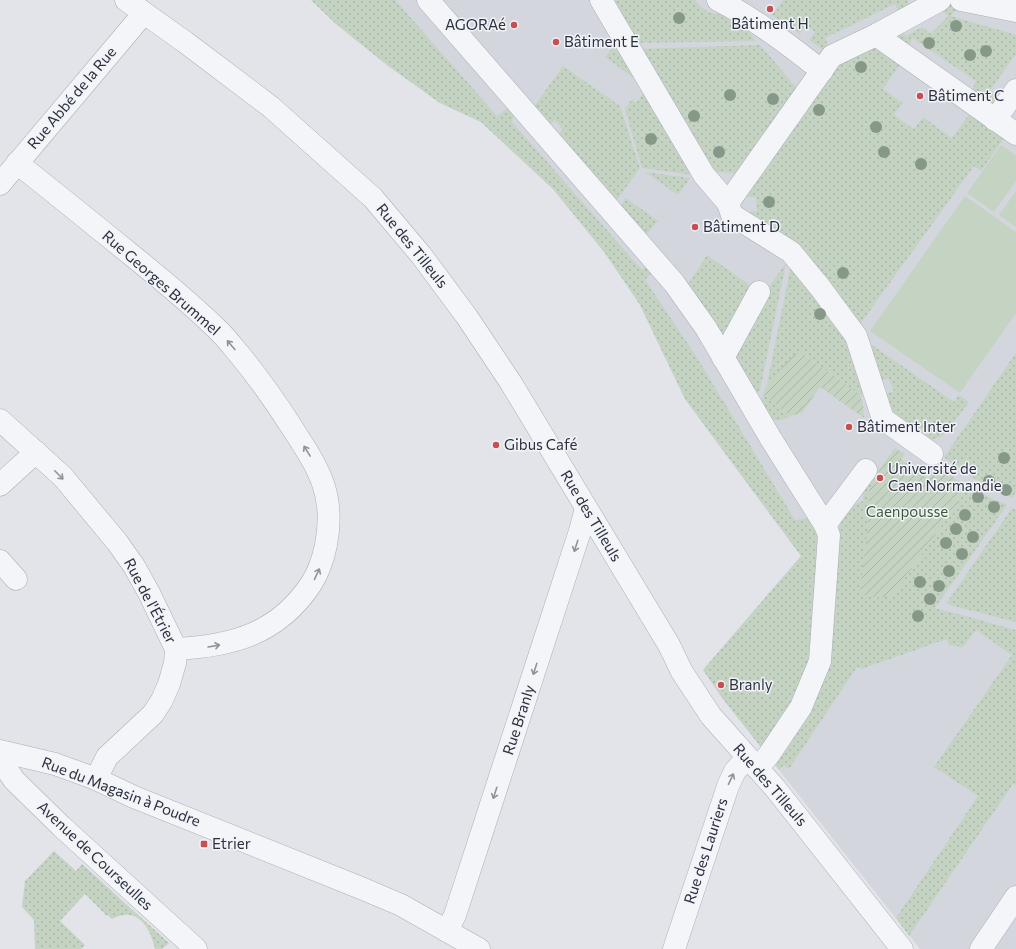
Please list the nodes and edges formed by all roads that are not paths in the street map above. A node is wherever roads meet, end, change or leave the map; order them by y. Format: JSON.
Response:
{"nodes":[{"id":1,"x":126,"y":0,"type":"edge"},
{"id":2,"x":428,"y":0,"type":"edge"},
{"id":3,"x":602,"y":0,"type":"edge"},
{"id":4,"x":718,"y":0,"type":"edge"},
{"id":5,"x":940,"y":0,"type":"edge"},
{"id":6,"x":961,"y":0,"type":"edge"},
{"id":7,"x":1016,"y":11,"type":"edge"},
{"id":8,"x":144,"y":13,"type":"junction"},
{"id":9,"x":876,"y":35,"type":"junction"},
{"id":10,"x":822,"y":71,"type":"junction"},
{"id":11,"x":1016,"y":90,"type":"edge"},
{"id":12,"x":995,"y":120,"type":"junction"},
{"id":13,"x":1016,"y":134,"type":"edge"},
{"id":14,"x":18,"y":163,"type":"junction"},
{"id":15,"x":0,"y":184,"type":"edge"},
{"id":16,"x":728,"y":203,"type":"junction"},
{"id":17,"x":759,"y":292,"type":"dead end"},
{"id":18,"x":723,"y":358,"type":"junction"},
{"id":19,"x":0,"y":420,"type":"edge"},
{"id":20,"x":36,"y":452,"type":"junction"},
{"id":21,"x":932,"y":454,"type":"dead end"},
{"id":22,"x":866,"y":470,"type":"dead end"},
{"id":23,"x":0,"y":485,"type":"edge"},
{"id":24,"x":586,"y":508,"type":"junction"},
{"id":25,"x":825,"y":525,"type":"junction"},
{"id":26,"x":0,"y":561,"type":"edge"},
{"id":27,"x":16,"y":579,"type":"dead end"},
{"id":28,"x":176,"y":649,"type":"junction"},
{"id":29,"x":0,"y":750,"type":"edge"},
{"id":30,"x":0,"y":759,"type":"edge"},
{"id":31,"x":752,"y":763,"type":"junction"},
{"id":32,"x":96,"y":779,"type":"junction"},
{"id":33,"x":1016,"y":896,"type":"edge"},
{"id":34,"x":447,"y":931,"type":"junction"},
{"id":35,"x":196,"y":949,"type":"edge"},
{"id":36,"x":479,"y":949,"type":"edge"},
{"id":37,"x":674,"y":949,"type":"edge"},
{"id":38,"x":902,"y":949,"type":"edge"},
{"id":39,"x":981,"y":949,"type":"edge"}],
"edges":[{"from":1,"to":8,"type":"street","name":"Rue des Tilleuls"},
{"from":2,"to":18,"type":"street"},
{"from":3,"to":16,"type":"street"},
{"from":4,"to":10,"type":"street"},
{"from":5,"to":9,"type":"street"},
{"from":6,"to":7,"type":"street"},
{"from":8,"to":14,"type":"street","name":"Rue Abbé de la Rue"},
{"from":8,"to":24,"type":"street","name":"Rue des Tilleuls"},
{"from":9,"to":10,"type":"street"},
{"from":9,"to":12,"type":"street"},
{"from":10,"to":16,"type":"street"},
{"from":11,"to":12,"type":"street"},
{"from":12,"to":13,"type":"street"},
{"from":14,"to":15,"type":"street","name":"Rue Abbé de la Rue"},
{"from":28,"to":14,"type":"street","name":"Rue Georges Brummel","one_way":true},
{"from":16,"to":21,"type":"street"},
{"from":17,"to":18,"type":"street"},
{"from":18,"to":25,"type":"street"},
{"from":19,"to":20,"type":"street","name":"Rue de l'Étrier"},
{"from":20,"to":23,"type":"street"},
{"from":20,"to":28,"type":"street","name":"Rue de l'Étrier","one_way":true},
{"from":22,"to":25,"type":"street"},
{"from":24,"to":31,"type":"street","name":"Rue des Tilleuls"},
{"from":24,"to":34,"type":"street","name":"Rue Branly","one_way":true},
{"from":25,"to":31,"type":"street","name":"Rue des Lauriers"},
{"from":26,"to":27,"type":"street"},
{"from":28,"to":32,"type":"street","name":"Rue de l'Étrier"},
{"from":29,"to":32,"type":"street","name":"Rue du Magasin à Poudre"},
{"from":30,"to":35,"type":"street","name":"Avenue de Courseulles"},
{"from":37,"to":31,"type":"street","name":"Rue des Lauriers","one_way":true},
{"from":31,"to":38,"type":"street","name":"Rue des Tilleuls"},
{"from":32,"to":34,"type":"street","name":"Rue du Magasin à Poudre"},
{"from":33,"to":39,"type":"street"},
{"from":34,"to":36,"type":"street","name":"Rue du Magasin à Poudre"}]}
